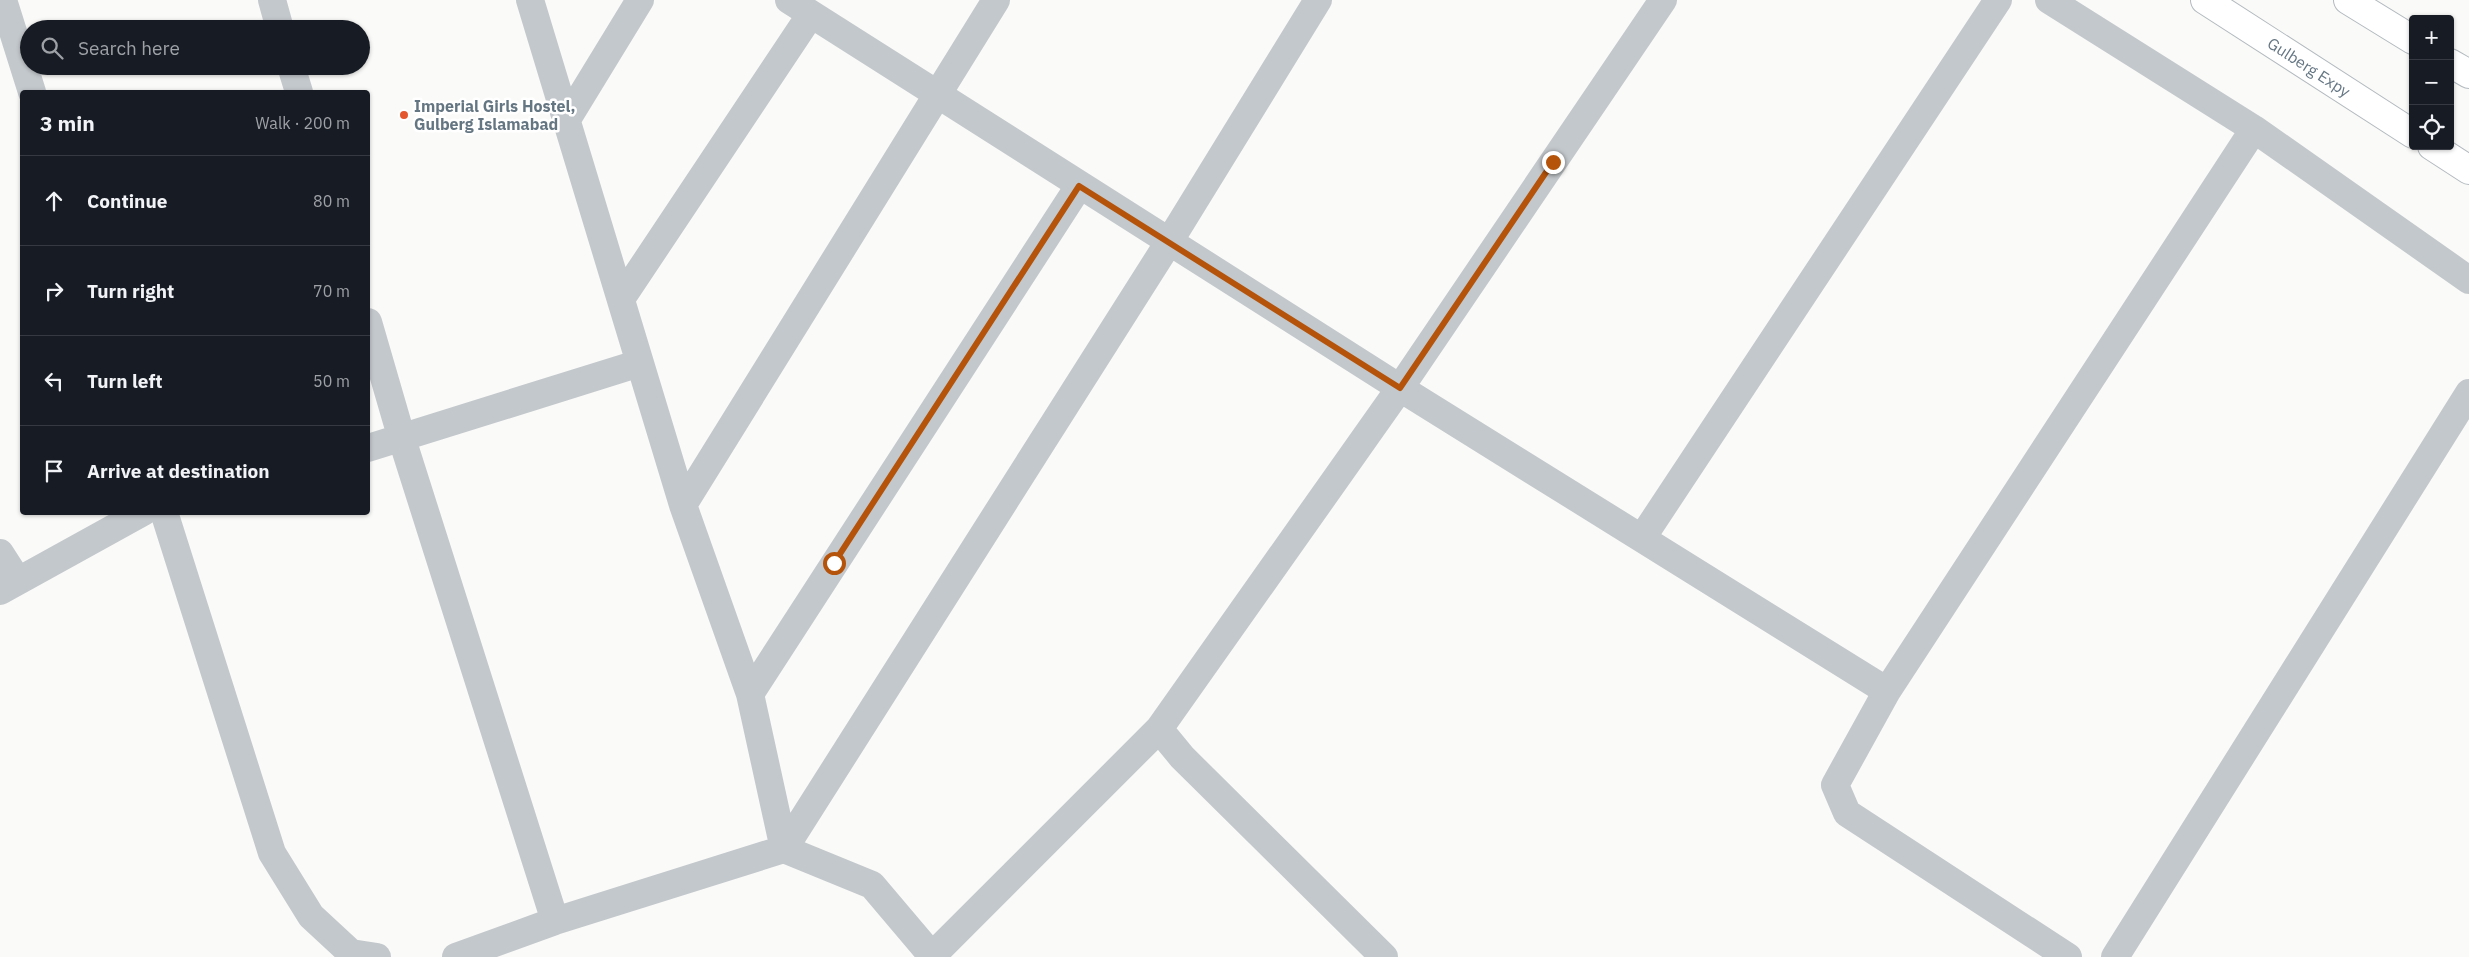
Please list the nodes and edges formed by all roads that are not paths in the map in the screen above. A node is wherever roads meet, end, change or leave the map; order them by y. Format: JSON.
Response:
{"nodes":[{"id":1,"x":3,"y":0,"type":"edge"},
{"id":2,"x":272,"y":0,"type":"edge"},
{"id":3,"x":530,"y":0,"type":"edge"},
{"id":4,"x":640,"y":0,"type":"edge"},
{"id":5,"x":996,"y":0,"type":"edge"},
{"id":6,"x":1318,"y":0,"type":"edge"},
{"id":7,"x":1663,"y":0,"type":"edge"},
{"id":8,"x":1998,"y":0,"type":"edge"},
{"id":9,"x":2049,"y":0,"type":"edge"},
{"id":10,"x":2205,"y":0,"type":"edge"},
{"id":11,"x":2348,"y":0,"type":"edge"},
{"id":12,"x":800,"y":7,"type":"edge"},
{"id":13,"x":278,"y":20,"type":"edge"},
{"id":14,"x":2409,"y":38,"type":"edge"},
{"id":15,"x":20,"y":54,"type":"edge"},
{"id":16,"x":2454,"y":65,"type":"edge"},
{"id":17,"x":2469,"y":74,"type":"edge"},
{"id":18,"x":27,"y":75,"type":"edge"},
{"id":19,"x":294,"y":75,"type":"edge"},
{"id":20,"x":31,"y":90,"type":"edge"},
{"id":21,"x":298,"y":90,"type":"edge"},
{"id":22,"x":938,"y":95,"type":"junction"},
{"id":23,"x":566,"y":121,"type":"junction"},
{"id":24,"x":2254,"y":129,"type":"junction"},
{"id":25,"x":2409,"y":131,"type":"edge"},
{"id":26,"x":2438,"y":150,"type":"edge"},
{"id":27,"x":2469,"y":170,"type":"edge"},
{"id":28,"x":1079,"y":186,"type":"junction"},
{"id":29,"x":1169,"y":242,"type":"junction"},
{"id":30,"x":2469,"y":280,"type":"edge"},
{"id":31,"x":621,"y":298,"type":"junction"},
{"id":32,"x":370,"y":329,"type":"edge"},
{"id":33,"x":640,"y":364,"type":"junction"},
{"id":34,"x":1400,"y":388,"type":"junction"},
{"id":35,"x":2469,"y":393,"type":"edge"},
{"id":36,"x":402,"y":439,"type":"junction"},
{"id":37,"x":370,"y":447,"type":"edge"},
{"id":38,"x":683,"y":505,"type":"junction"},
{"id":39,"x":137,"y":515,"type":"edge"},
{"id":40,"x":165,"y":515,"type":"edge"},
{"id":41,"x":1642,"y":538,"type":"junction"},
{"id":42,"x":0,"y":554,"type":"edge"},
{"id":43,"x":9,"y":586,"type":"edge"},
{"id":44,"x":1887,"y":691,"type":"junction"},
{"id":45,"x":750,"y":694,"type":"junction"},
{"id":46,"x":1159,"y":729,"type":"junction"},
{"id":47,"x":784,"y":849,"type":"junction"},
{"id":48,"x":556,"y":921,"type":"junction"},
{"id":49,"x":933,"y":956,"type":"edge"},
{"id":50,"x":377,"y":957,"type":"edge"},
{"id":51,"x":456,"y":957,"type":"edge"},
{"id":52,"x":1384,"y":957,"type":"edge"},
{"id":53,"x":2068,"y":957,"type":"edge"},
{"id":54,"x":2115,"y":957,"type":"edge"}],
"edges":[{"from":1,"to":15,"type":"street"},
{"from":2,"to":13,"type":"street"},
{"from":3,"to":23,"type":"street"},
{"from":4,"to":23,"type":"street"},
{"from":5,"to":22,"type":"street"},
{"from":6,"to":29,"type":"street"},
{"from":7,"to":34,"type":"street"},
{"from":8,"to":41,"type":"street"},
{"from":9,"to":24,"type":"street"},
{"from":10,"to":25,"type":"street","name":"Gulberg Expy"},
{"from":11,"to":14,"type":"street"},
{"from":12,"to":22,"type":"street"},
{"from":12,"to":31,"type":"street"},
{"from":16,"to":17,"type":"street"},
{"from":18,"to":20,"type":"street"},
{"from":19,"to":21,"type":"street"},
{"from":22,"to":28,"type":"street"},
{"from":22,"to":38,"type":"street"},
{"from":23,"to":31,"type":"street"},
{"from":24,"to":30,"type":"street"},
{"from":24,"to":44,"type":"street"},
{"from":26,"to":27,"type":"street"},
{"from":28,"to":29,"type":"street"},
{"from":28,"to":45,"type":"street"},
{"from":29,"to":34,"type":"street"},
{"from":29,"to":47,"type":"street"},
{"from":31,"to":33,"type":"street"},
{"from":32,"to":36,"type":"street"},
{"from":33,"to":36,"type":"street"},
{"from":33,"to":38,"type":"street"},
{"from":34,"to":41,"type":"street"},
{"from":34,"to":46,"type":"street"},
{"from":35,"to":54,"type":"street"},
{"from":36,"to":37,"type":"street"},
{"from":36,"to":48,"type":"street"},
{"from":38,"to":45,"type":"street"},
{"from":39,"to":43,"type":"street"},
{"from":40,"to":50,"type":"street"},
{"from":41,"to":44,"type":"street"},
{"from":42,"to":43,"type":"street"},
{"from":44,"to":53,"type":"street"},
{"from":45,"to":47,"type":"street"},
{"from":46,"to":49,"type":"street"},
{"from":46,"to":52,"type":"street"},
{"from":47,"to":48,"type":"street"},
{"from":47,"to":49,"type":"street"},
{"from":48,"to":51,"type":"street"}]}
